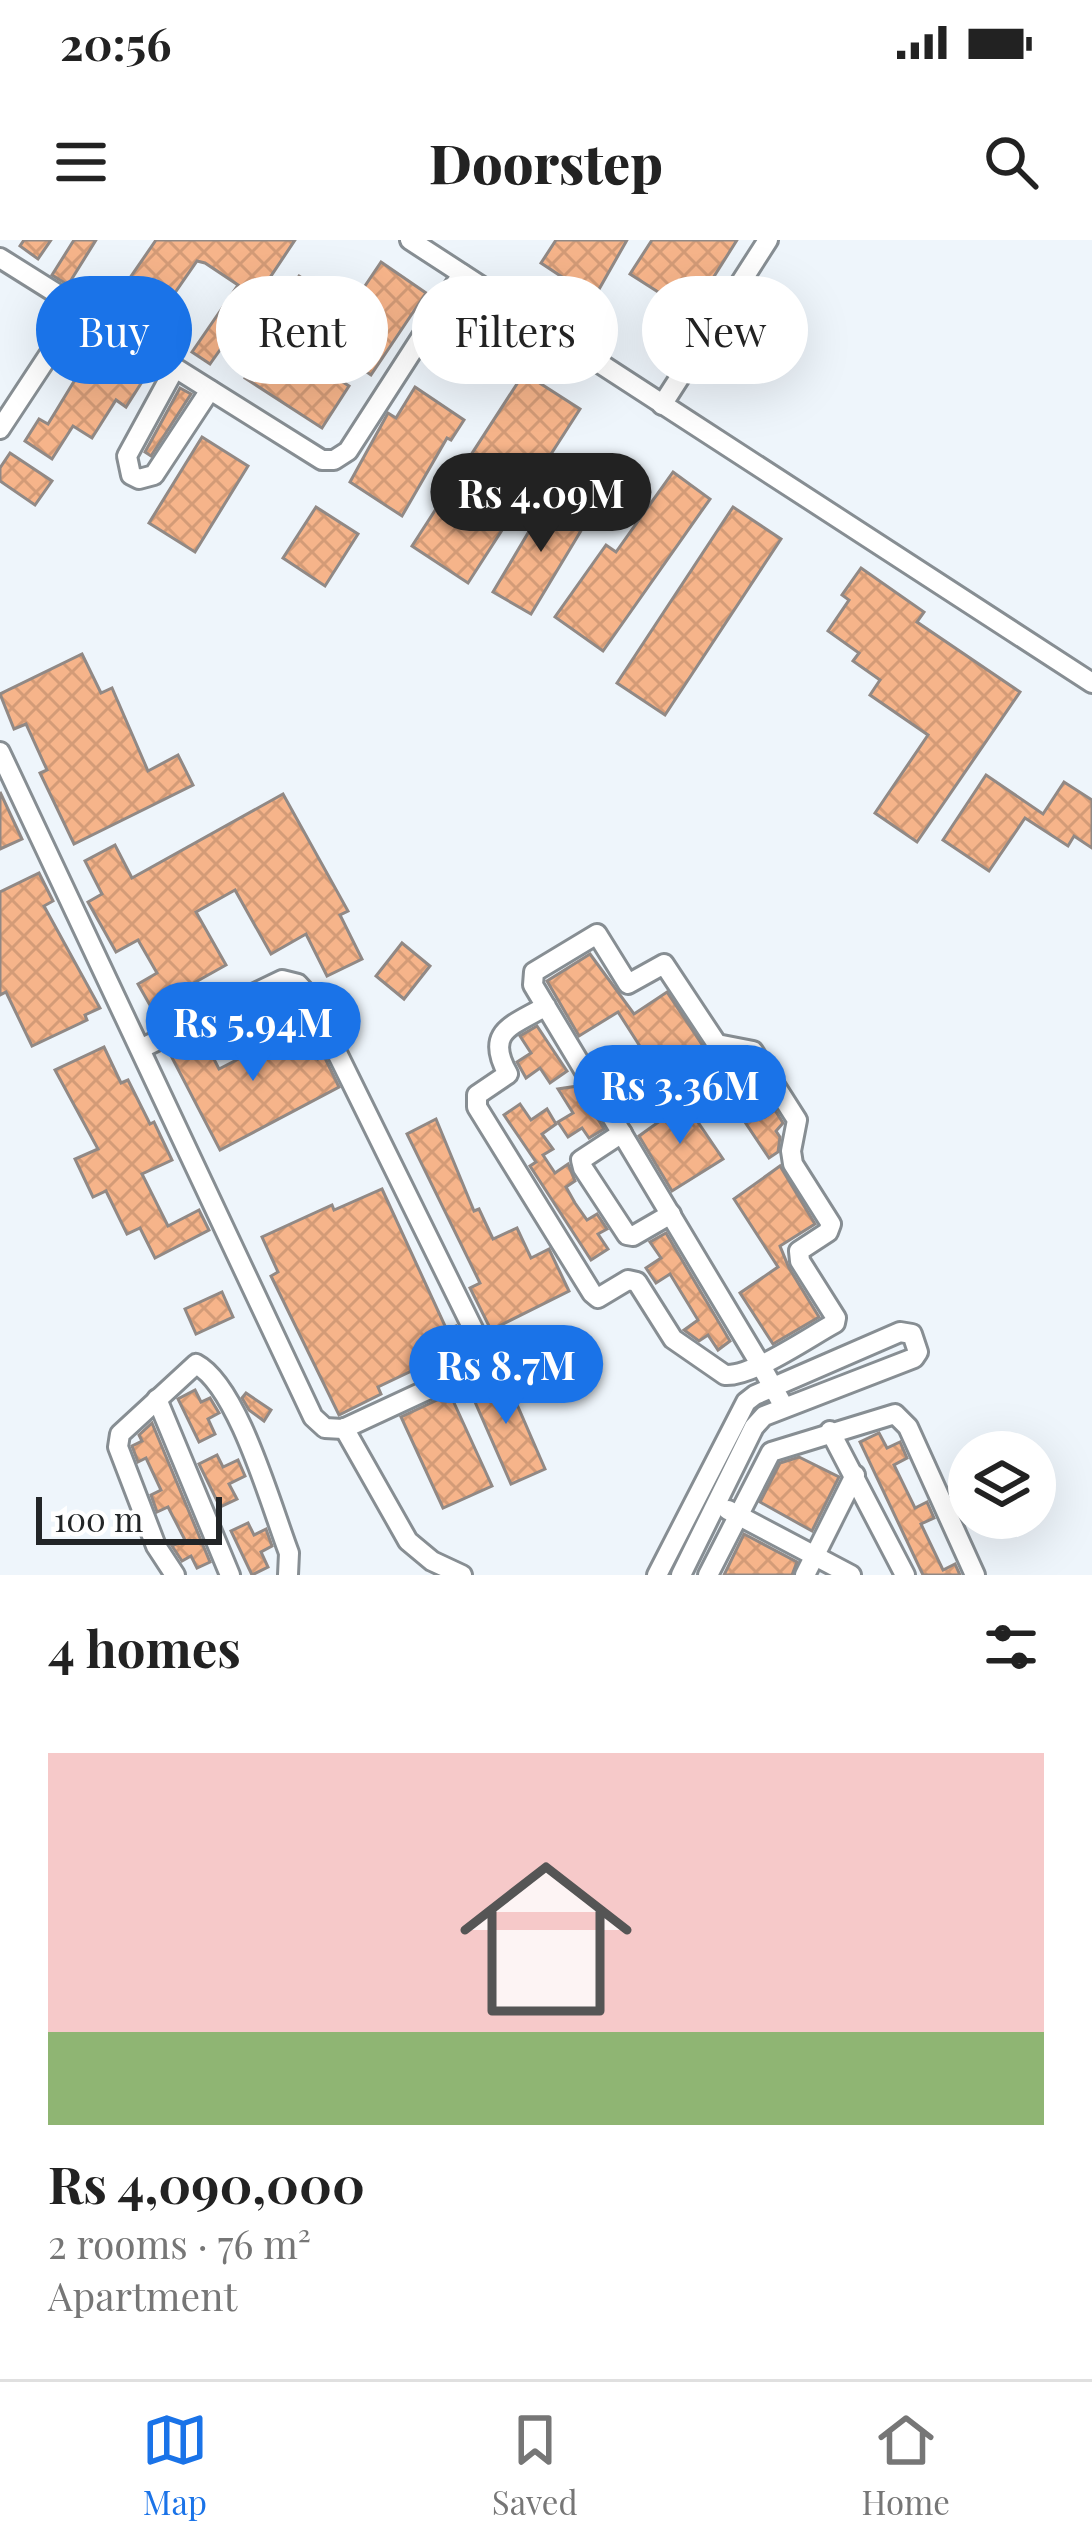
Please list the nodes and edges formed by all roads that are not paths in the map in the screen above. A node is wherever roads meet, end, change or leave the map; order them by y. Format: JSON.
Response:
{"nodes":[{"id":1,"x":410,"y":240,"type":"edge"},
{"id":2,"x":768,"y":240,"type":"edge"},
{"id":3,"x":0,"y":258,"type":"edge"},
{"id":4,"x":462,"y":274,"type":"junction"},
{"id":5,"x":36,"y":281,"type":"edge"},
{"id":6,"x":36,"y":375,"type":"edge"},
{"id":7,"x":192,"y":379,"type":"edge"},
{"id":8,"x":166,"y":384,"type":"edge"},
{"id":9,"x":210,"y":390,"type":"junction"},
{"id":10,"x":662,"y":405,"type":"junction"},
{"id":11,"x":0,"y":429,"type":"edge"},
{"id":12,"x":1092,"y":683,"type":"edge"},
{"id":13,"x":0,"y":752,"type":"edge"},
{"id":14,"x":546,"y":1006,"type":"junction"},
{"id":15,"x":140,"y":1049,"type":"junction"},
{"id":16,"x":622,"y":1133,"type":"junction"},
{"id":17,"x":671,"y":1214,"type":"junction"},
{"id":18,"x":868,"y":1347,"type":"junction"},
{"id":19,"x":760,"y":1364,"type":"junction"},
{"id":20,"x":879,"y":1372,"type":"junction"},
{"id":21,"x":774,"y":1387,"type":"junction"},
{"id":22,"x":157,"y":1399,"type":"junction"},
{"id":23,"x":784,"y":1407,"type":"junction"},
{"id":24,"x":344,"y":1428,"type":"junction"},
{"id":25,"x":830,"y":1431,"type":"junction"},
{"id":26,"x":855,"y":1475,"type":"junction"},
{"id":27,"x":716,"y":1504,"type":"junction"},
{"id":28,"x":738,"y":1515,"type":"junction"},
{"id":29,"x":815,"y":1556,"type":"junction"},
{"id":30,"x":175,"y":1575,"type":"edge"},
{"id":31,"x":230,"y":1575,"type":"edge"},
{"id":32,"x":288,"y":1575,"type":"edge"},
{"id":33,"x":462,"y":1575,"type":"edge"},
{"id":34,"x":657,"y":1575,"type":"edge"},
{"id":35,"x":681,"y":1575,"type":"edge"},
{"id":36,"x":708,"y":1575,"type":"edge"},
{"id":37,"x":805,"y":1575,"type":"edge"},
{"id":38,"x":850,"y":1575,"type":"edge"},
{"id":39,"x":905,"y":1575,"type":"edge"},
{"id":40,"x":975,"y":1575,"type":"edge"}],
"edges":[{"from":1,"to":4,"type":"street"},
{"from":2,"to":10,"type":"street"},
{"from":3,"to":5,"type":"street"},
{"from":4,"to":9,"type":"street"},
{"from":4,"to":10,"type":"street"},
{"from":6,"to":11,"type":"street"},
{"from":7,"to":9,"type":"street"},
{"from":8,"to":9,"type":"street"},
{"from":10,"to":12,"type":"street"},
{"from":13,"to":15,"type":"street"},
{"from":14,"to":16,"type":"street"},
{"from":14,"to":19,"type":"street"},
{"from":14,"to":19,"type":"street"},
{"from":15,"to":24,"type":"street"},
{"from":15,"to":24,"type":"street"},
{"from":16,"to":17,"type":"street"},
{"from":16,"to":17,"type":"street"},
{"from":17,"to":19,"type":"street"},
{"from":18,"to":20,"type":"street"},
{"from":18,"to":20,"type":"street"},
{"from":18,"to":21,"type":"street"},
{"from":19,"to":21,"type":"street"},
{"from":20,"to":23,"type":"street"},
{"from":21,"to":23,"type":"street"},
{"from":21,"to":34,"type":"street"},
{"from":22,"to":30,"type":"street"},
{"from":22,"to":31,"type":"street"},
{"from":22,"to":32,"type":"street"},
{"from":23,"to":27,"type":"street"},
{"from":24,"to":33,"type":"street"},
{"from":25,"to":26,"type":"street"},
{"from":25,"to":28,"type":"street"},
{"from":25,"to":40,"type":"street"},
{"from":26,"to":29,"type":"street"},
{"from":26,"to":39,"type":"street"},
{"from":27,"to":28,"type":"street"},
{"from":27,"to":35,"type":"street"},
{"from":28,"to":29,"type":"street"},
{"from":28,"to":36,"type":"street"},
{"from":29,"to":37,"type":"street"},
{"from":29,"to":38,"type":"street"}]}
